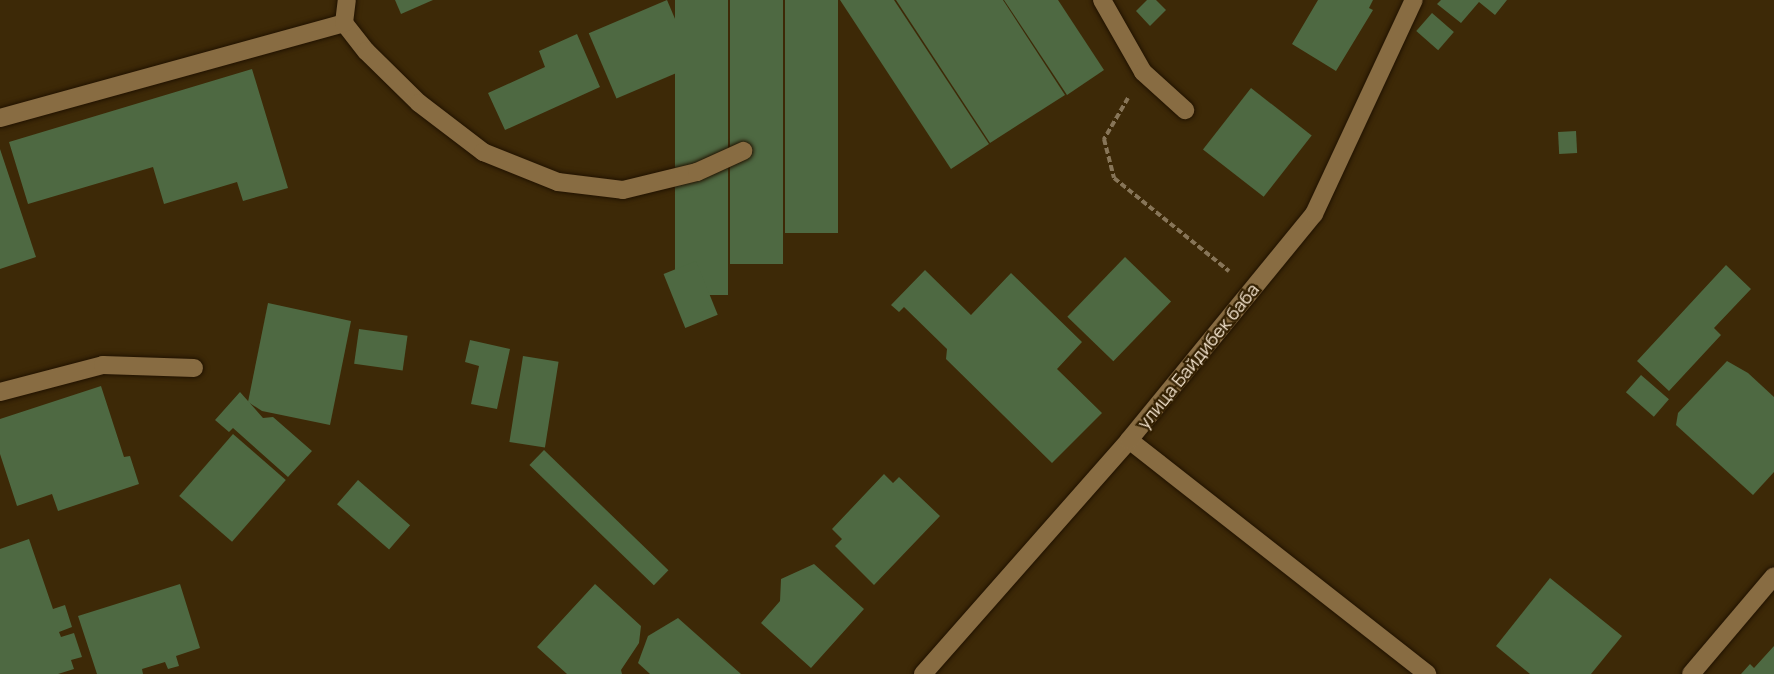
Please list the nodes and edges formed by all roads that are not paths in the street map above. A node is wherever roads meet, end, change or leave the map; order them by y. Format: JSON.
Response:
{"nodes":[{"id":1,"x":347,"y":0,"type":"edge"},
{"id":2,"x":1102,"y":0,"type":"edge"},
{"id":3,"x":1414,"y":0,"type":"edge"},
{"id":4,"x":344,"y":23,"type":"junction"},
{"id":5,"x":1185,"y":110,"type":"dead end"},
{"id":6,"x":0,"y":118,"type":"edge"},
{"id":7,"x":743,"y":151,"type":"dead end"},
{"id":8,"x":194,"y":368,"type":"dead end"},
{"id":9,"x":0,"y":392,"type":"edge"},
{"id":10,"x":1129,"y":440,"type":"junction"},
{"id":11,"x":1774,"y":576,"type":"edge"},
{"id":12,"x":923,"y":674,"type":"edge"},
{"id":13,"x":1427,"y":674,"type":"edge"},
{"id":14,"x":1691,"y":674,"type":"edge"}],
"edges":[{"from":1,"to":4,"type":"street"},
{"from":2,"to":5,"type":"street"},
{"from":3,"to":10,"type":"street","name":"улица Байдибек баба"},
{"from":4,"to":6,"type":"street"},
{"from":4,"to":7,"type":"street"},
{"from":8,"to":9,"type":"street"},
{"from":10,"to":12,"type":"street","name":"улица Байдибек баба"},
{"from":10,"to":13,"type":"street"},
{"from":11,"to":14,"type":"street"}]}
